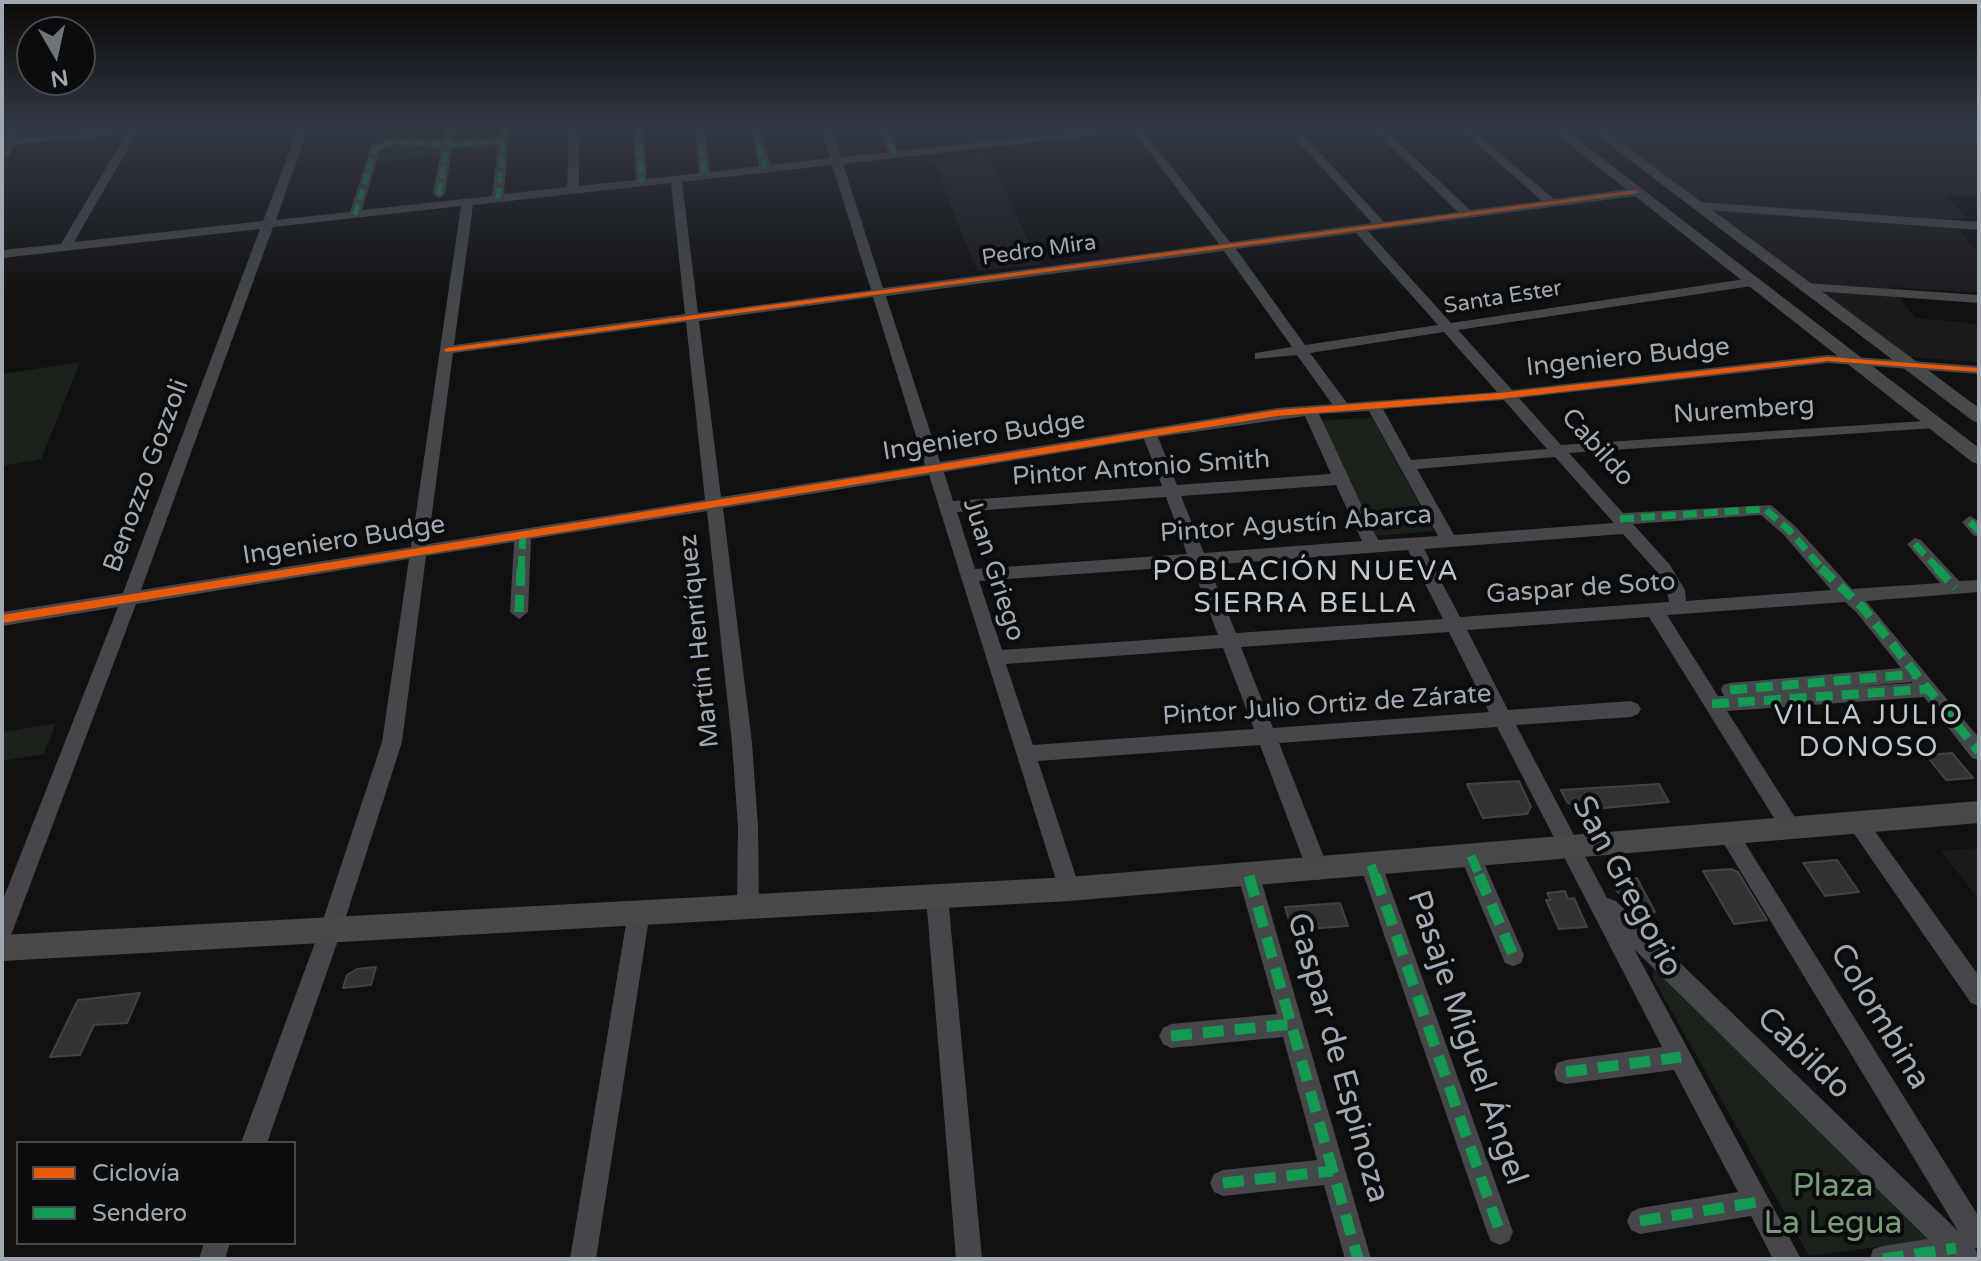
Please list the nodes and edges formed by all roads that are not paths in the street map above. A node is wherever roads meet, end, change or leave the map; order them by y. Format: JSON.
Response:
{"nodes":[{"id":1,"x":101,"y":188,"type":"edge"},
{"id":2,"x":281,"y":188,"type":"edge"},
{"id":3,"x":363,"y":188,"type":"edge"},
{"id":4,"x":435,"y":188,"type":"edge"},
{"id":5,"x":503,"y":188,"type":"edge"},
{"id":6,"x":504,"y":188,"type":"edge"},
{"id":7,"x":594,"y":188,"type":"edge"},
{"id":8,"x":677,"y":188,"type":"edge"},
{"id":9,"x":845,"y":188,"type":"edge"},
{"id":10,"x":1182,"y":188,"type":"edge"},
{"id":11,"x":1346,"y":188,"type":"edge"},
{"id":12,"x":1440,"y":188,"type":"edge"},
{"id":13,"x":1533,"y":188,"type":"edge"},
{"id":14,"x":1631,"y":188,"type":"edge"},
{"id":15,"x":1674,"y":188,"type":"edge"},
{"id":16,"x":573,"y":190,"type":"joint"},
{"id":17,"x":1636,"y":192,"type":"junction"},
{"id":18,"x":434,"y":194,"type":"dead end"},
{"id":19,"x":503,"y":198,"type":"junction"},
{"id":20,"x":467,"y":203,"type":"junction"},
{"id":21,"x":1551,"y":203,"type":"junction"},
{"id":22,"x":1698,"y":206,"type":"junction"},
{"id":23,"x":1467,"y":214,"type":"junction"},
{"id":24,"x":355,"y":215,"type":"junction"},
{"id":25,"x":267,"y":225,"type":"junction"},
{"id":26,"x":1381,"y":226,"type":"junction"},
{"id":27,"x":1979,"y":226,"type":"edge"},
{"id":28,"x":1359,"y":229,"type":"junction"},
{"id":29,"x":1227,"y":246,"type":"junction"},
{"id":30,"x":64,"y":249,"type":"junction"},
{"id":31,"x":2,"y":257,"type":"edge"},
{"id":32,"x":1752,"y":282,"type":"junction"},
{"id":33,"x":1805,"y":287,"type":"junction"},
{"id":34,"x":878,"y":293,"type":"junction"},
{"id":35,"x":1979,"y":299,"type":"edge"},
{"id":36,"x":692,"y":317,"type":"junction"},
{"id":37,"x":1450,"y":329,"type":"junction"},
{"id":38,"x":447,"y":350,"type":"junction"},
{"id":39,"x":1301,"y":350,"type":"junction"},
{"id":40,"x":1260,"y":356,"type":"dead end"},
{"id":41,"x":1850,"y":359,"type":"junction"},
{"id":42,"x":1908,"y":364,"type":"junction"},
{"id":43,"x":1979,"y":370,"type":"edge"},
{"id":44,"x":1509,"y":394,"type":"junction"},
{"id":45,"x":1374,"y":407,"type":"junction"},
{"id":46,"x":1344,"y":410,"type":"junction"},
{"id":47,"x":1310,"y":411,"type":"junction"},
{"id":48,"x":1979,"y":417,"type":"edge"},
{"id":49,"x":1934,"y":423,"type":"junction"},
{"id":50,"x":1149,"y":433,"type":"junction"},
{"id":51,"x":1558,"y":450,"type":"junction"},
{"id":52,"x":1979,"y":458,"type":"edge"},
{"id":53,"x":1407,"y":465,"type":"junction"},
{"id":54,"x":933,"y":468,"type":"junction"},
{"id":55,"x":1340,"y":479,"type":"junction"},
{"id":56,"x":1172,"y":491,"type":"junction"},
{"id":57,"x":714,"y":503,"type":"junction"},
{"id":58,"x":946,"y":507,"type":"junction"},
{"id":59,"x":1624,"y":523,"type":"junction"},
{"id":60,"x":523,"y":534,"type":"junction"},
{"id":61,"x":1449,"y":540,"type":"junction"},
{"id":62,"x":1413,"y":543,"type":"junction"},
{"id":63,"x":1915,"y":544,"type":"dead end"},
{"id":64,"x":1372,"y":546,"type":"junction"},
{"id":65,"x":420,"y":551,"type":"junction"},
{"id":66,"x":1198,"y":559,"type":"junction"},
{"id":67,"x":968,"y":576,"type":"junction"},
{"id":68,"x":1979,"y":586,"type":"edge"},
{"id":69,"x":1955,"y":588,"type":"junction"},
{"id":70,"x":1850,"y":595,"type":"junction"},
{"id":71,"x":129,"y":598,"type":"junction"},
{"id":72,"x":1678,"y":608,"type":"junction"},
{"id":73,"x":1654,"y":610,"type":"junction"},
{"id":74,"x":519,"y":612,"type":"dead end"},
{"id":75,"x":2,"y":619,"type":"edge"},
{"id":76,"x":1454,"y":624,"type":"junction"},
{"id":77,"x":1229,"y":641,"type":"junction"},
{"id":78,"x":995,"y":658,"type":"junction"},
{"id":79,"x":1922,"y":681,"type":"junction"},
{"id":80,"x":1730,"y":690,"type":"dead end"},
{"id":81,"x":1768,"y":694,"type":"junction"},
{"id":82,"x":1712,"y":704,"type":"junction"},
{"id":83,"x":1631,"y":709,"type":"dead end"},
{"id":84,"x":1502,"y":719,"type":"junction"},
{"id":85,"x":1266,"y":736,"type":"junction"},
{"id":86,"x":1979,"y":752,"type":"edge"},
{"id":87,"x":1026,"y":754,"type":"junction"},
{"id":88,"x":1979,"y":812,"type":"edge"},
{"id":89,"x":1857,"y":822,"type":"junction"},
{"id":90,"x":1791,"y":828,"type":"junction"},
{"id":91,"x":1728,"y":833,"type":"junction"},
{"id":92,"x":1568,"y":847,"type":"junction"},
{"id":93,"x":1471,"y":856,"type":"junction"},
{"id":94,"x":1371,"y":865,"type":"junction"},
{"id":95,"x":1318,"y":870,"type":"junction"},
{"id":96,"x":1249,"y":876,"type":"junction"},
{"id":97,"x":1069,"y":889,"type":"junction"},
{"id":98,"x":1594,"y":895,"type":"junction"},
{"id":99,"x":937,"y":897,"type":"junction"},
{"id":100,"x":748,"y":906,"type":"junction"},
{"id":101,"x":639,"y":912,"type":"junction"},
{"id":102,"x":331,"y":929,"type":"junction"},
{"id":103,"x":2,"y":930,"type":"edge"},
{"id":104,"x":2,"y":948,"type":"edge"},
{"id":105,"x":1513,"y":955,"type":"dead end"},
{"id":106,"x":1979,"y":995,"type":"edge"},
{"id":107,"x":1292,"y":1024,"type":"junction"},
{"id":108,"x":1171,"y":1036,"type":"dead end"},
{"id":109,"x":1681,"y":1057,"type":"junction"},
{"id":110,"x":1566,"y":1072,"type":"dead end"},
{"id":111,"x":255,"y":1141,"type":"edge"},
{"id":112,"x":1333,"y":1171,"type":"junction"},
{"id":113,"x":1223,"y":1183,"type":"dead end"},
{"id":114,"x":1758,"y":1202,"type":"junction"},
{"id":115,"x":1640,"y":1221,"type":"dead end"},
{"id":116,"x":1500,"y":1232,"type":"dead end"},
{"id":117,"x":1969,"y":1244,"type":"edge"},
{"id":118,"x":583,"y":1259,"type":"edge"},
{"id":119,"x":969,"y":1259,"type":"edge"},
{"id":120,"x":1358,"y":1259,"type":"edge"},
{"id":121,"x":1788,"y":1259,"type":"edge"},
{"id":122,"x":1883,"y":1259,"type":"edge"}],
"edges":[{"from":1,"to":30,"type":"street"},
{"from":2,"to":25,"type":"street","name":"Benozzo Gozzoli"},
{"from":3,"to":24,"type":"street"},
{"from":4,"to":18,"type":"street"},
{"from":5,"to":19,"type":"street"},
{"from":6,"to":19,"type":"street"},
{"from":7,"to":16,"type":"street"},
{"from":8,"to":36,"type":"street","name":"Martín Henríquez"},
{"from":9,"to":34,"type":"street","name":"Juan Griego"},
{"from":10,"to":29,"type":"street"},
{"from":11,"to":26,"type":"street"},
{"from":12,"to":23,"type":"street"},
{"from":13,"to":21,"type":"street"},
{"from":14,"to":17,"type":"main road"},
{"from":15,"to":22,"type":"main road"},
{"from":16,"to":19,"type":"street"},
{"from":17,"to":21,"type":"street","name":"Pedro Mira"},
{"from":17,"to":32,"type":"main road"},
{"from":19,"to":20,"type":"street"},
{"from":20,"to":24,"type":"street"},
{"from":20,"to":38,"type":"street"},
{"from":21,"to":23,"type":"street","name":"Pedro Mira"},
{"from":22,"to":27,"type":"street"},
{"from":22,"to":33,"type":"main road"},
{"from":23,"to":26,"type":"street","name":"Pedro Mira"},
{"from":24,"to":25,"type":"street"},
{"from":25,"to":30,"type":"street"},
{"from":25,"to":71,"type":"street","name":"Benozzo Gozzoli"},
{"from":26,"to":28,"type":"street","name":"Pedro Mira"},
{"from":28,"to":29,"type":"street","name":"Pedro Mira"},
{"from":28,"to":37,"type":"street","name":"Cabildo"},
{"from":29,"to":34,"type":"street","name":"Pedro Mira"},
{"from":29,"to":39,"type":"street"},
{"from":30,"to":31,"type":"street"},
{"from":32,"to":37,"type":"street","name":"Santa Ester"},
{"from":32,"to":41,"type":"main road"},
{"from":33,"to":35,"type":"street"},
{"from":33,"to":42,"type":"main road"},
{"from":34,"to":36,"type":"street","name":"Pedro Mira"},
{"from":34,"to":54,"type":"street","name":"Juan Griego"},
{"from":36,"to":38,"type":"street","name":"Pedro Mira"},
{"from":36,"to":57,"type":"street","name":"Martín Henríquez"},
{"from":37,"to":39,"type":"street","name":"Santa Ester"},
{"from":37,"to":44,"type":"street","name":"Cabildo"},
{"from":38,"to":65,"type":"street"},
{"from":39,"to":40,"type":"street","name":"Santa Ester"},
{"from":39,"to":46,"type":"street"},
{"from":41,"to":42,"type":"street","name":"Ingeniero Budge"},
{"from":41,"to":44,"type":"street","name":"Ingeniero Budge"},
{"from":41,"to":49,"type":"main road"},
{"from":42,"to":43,"type":"street","name":"Ingeniero Budge"},
{"from":42,"to":48,"type":"main road"},
{"from":44,"to":45,"type":"street","name":"Ingeniero Budge"},
{"from":44,"to":51,"type":"street","name":"Cabildo"},
{"from":45,"to":46,"type":"street","name":"Ingeniero Budge"},
{"from":45,"to":53,"type":"street"},
{"from":46,"to":47,"type":"street","name":"Ingeniero Budge"},
{"from":47,"to":50,"type":"street","name":"Ingeniero Budge"},
{"from":47,"to":55,"type":"street"},
{"from":49,"to":51,"type":"street","name":"Nuremberg"},
{"from":49,"to":52,"type":"main road"},
{"from":50,"to":54,"type":"street","name":"Ingeniero Budge"},
{"from":50,"to":56,"type":"street","name":"Gaspar de Espinoza"},
{"from":51,"to":53,"type":"street","name":"Nuremberg"},
{"from":51,"to":59,"type":"street","name":"Cabildo"},
{"from":53,"to":61,"type":"street"},
{"from":54,"to":57,"type":"street","name":"Ingeniero Budge"},
{"from":54,"to":58,"type":"street","name":"Juan Griego"},
{"from":55,"to":56,"type":"street","name":"Pintor Antonio Smith"},
{"from":55,"to":64,"type":"street"},
{"from":56,"to":58,"type":"street","name":"Pintor Antonio Smith"},
{"from":56,"to":66,"type":"street","name":"Gaspar de Espinoza"},
{"from":57,"to":60,"type":"street","name":"Ingeniero Budge"},
{"from":57,"to":100,"type":"street","name":"Martín Henríquez"},
{"from":58,"to":67,"type":"street","name":"Juan Griego"},
{"from":59,"to":61,"type":"street","name":"Pintor Agustín Abarca"},
{"from":59,"to":70,"type":"street","name":"Pintor Agustín Abarca"},
{"from":59,"to":72,"type":"street","name":"Cabildo"},
{"from":60,"to":65,"type":"street","name":"Ingeniero Budge"},
{"from":60,"to":74,"type":"street"},
{"from":61,"to":62,"type":"street","name":"Pintor Agustín Abarca"},
{"from":62,"to":64,"type":"street","name":"Pintor Agustín Abarca"},
{"from":62,"to":76,"type":"street","name":"San Gregorio"},
{"from":63,"to":69,"type":"street"},
{"from":64,"to":66,"type":"street","name":"Pintor Agustín Abarca"},
{"from":65,"to":71,"type":"street","name":"Ingeniero Budge"},
{"from":65,"to":102,"type":"street"},
{"from":66,"to":67,"type":"street","name":"Pintor Agustín Abarca"},
{"from":66,"to":77,"type":"street","name":"Gaspar de Espinoza"},
{"from":67,"to":78,"type":"street","name":"Juan Griego"},
{"from":68,"to":69,"type":"street","name":"Gaspar de Soto"},
{"from":69,"to":70,"type":"street","name":"Gaspar de Soto"},
{"from":70,"to":72,"type":"street","name":"Gaspar de Soto"},
{"from":70,"to":79,"type":"street","name":"Pintor Agustín Abarca"},
{"from":71,"to":75,"type":"street","name":"Ingeniero Budge"},
{"from":71,"to":103,"type":"street","name":"Benozzo Gozzoli"},
{"from":72,"to":73,"type":"street","name":"Gaspar de Soto"},
{"from":73,"to":76,"type":"street","name":"Gaspar de Soto"},
{"from":73,"to":82,"type":"street"},
{"from":76,"to":77,"type":"street","name":"Gaspar de Soto"},
{"from":76,"to":84,"type":"street","name":"San Gregorio"},
{"from":77,"to":78,"type":"street","name":"Gaspar de Soto"},
{"from":77,"to":85,"type":"street","name":"Gaspar de Espinoza"},
{"from":78,"to":87,"type":"street","name":"Juan Griego"},
{"from":79,"to":81,"type":"street"},
{"from":79,"to":86,"type":"street","name":"Pintor Agustín Abarca"},
{"from":80,"to":81,"type":"street"},
{"from":81,"to":82,"type":"street"},
{"from":82,"to":90,"type":"street"},
{"from":83,"to":84,"type":"street","name":"Pintor Julio Ortiz de Zárate"},
{"from":84,"to":85,"type":"street","name":"Pintor Julio Ortiz de Zárate"},
{"from":84,"to":92,"type":"street","name":"San Gregorio"},
{"from":85,"to":87,"type":"street","name":"Pintor Julio Ortiz de Zárate"},
{"from":85,"to":95,"type":"street","name":"Gaspar de Espinoza"},
{"from":87,"to":97,"type":"street","name":"Juan Griego"},
{"from":88,"to":89,"type":"main road"},
{"from":89,"to":90,"type":"main road"},
{"from":89,"to":106,"type":"street"},
{"from":90,"to":91,"type":"main road"},
{"from":91,"to":92,"type":"main road"},
{"from":91,"to":117,"type":"street","name":"Colombina"},
{"from":92,"to":93,"type":"main road"},
{"from":92,"to":98,"type":"street","name":"San Gregorio"},
{"from":93,"to":94,"type":"main road"},
{"from":93,"to":105,"type":"street"},
{"from":94,"to":95,"type":"main road"},
{"from":94,"to":116,"type":"street","name":"Pasaje Miguel Ángel"},
{"from":95,"to":96,"type":"main road"},
{"from":96,"to":97,"type":"main road"},
{"from":96,"to":107,"type":"street","name":"Gaspar de Espinoza"},
{"from":97,"to":99,"type":"main road"},
{"from":98,"to":109,"type":"street","name":"San Gregorio"},
{"from":98,"to":117,"type":"street","name":"Cabildo"},
{"from":99,"to":100,"type":"main road"},
{"from":99,"to":119,"type":"street"},
{"from":100,"to":101,"type":"main road"},
{"from":101,"to":102,"type":"main road"},
{"from":101,"to":118,"type":"street"},
{"from":102,"to":104,"type":"main road"},
{"from":102,"to":111,"type":"street"},
{"from":107,"to":108,"type":"street"},
{"from":107,"to":112,"type":"street","name":"Gaspar de Espinoza"},
{"from":109,"to":110,"type":"street"},
{"from":109,"to":114,"type":"street","name":"San Gregorio"},
{"from":112,"to":113,"type":"street"},
{"from":112,"to":120,"type":"street","name":"Gaspar de Espinoza"},
{"from":114,"to":115,"type":"street"},
{"from":114,"to":121,"type":"street","name":"San Gregorio"},
{"from":117,"to":122,"type":"street"}]}
